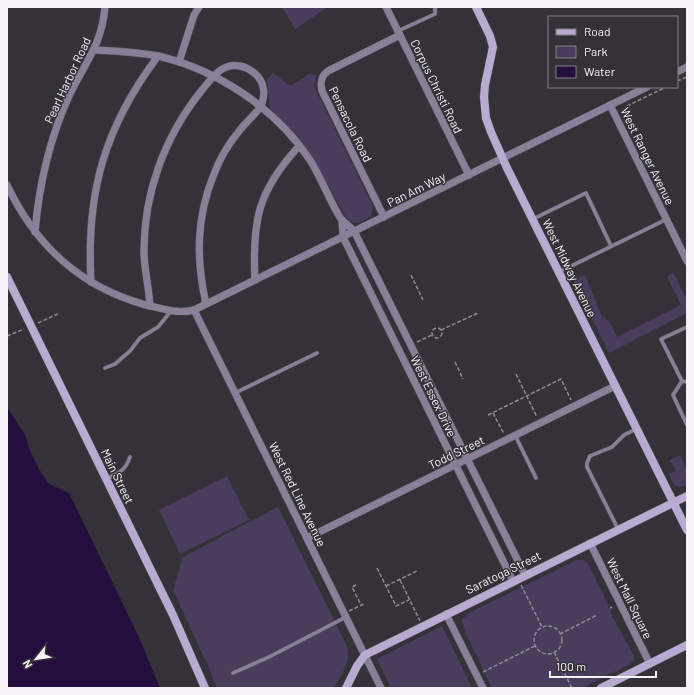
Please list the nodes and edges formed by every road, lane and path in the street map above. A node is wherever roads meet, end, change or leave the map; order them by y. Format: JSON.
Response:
{"nodes":[{"id":1,"x":105,"y":7,"type":"edge"},
{"id":2,"x":199,"y":7,"type":"edge"},
{"id":3,"x":386,"y":7,"type":"edge"},
{"id":4,"x":435,"y":7,"type":"edge"},
{"id":5,"x":476,"y":7,"type":"edge"},
{"id":6,"x":399,"y":33,"type":"junction"},
{"id":7,"x":94,"y":50,"type":"junction"},
{"id":8,"x":158,"y":56,"type":"junction"},
{"id":9,"x":179,"y":62,"type":"junction"},
{"id":10,"x":687,"y":67,"type":"edge"},
{"id":11,"x":678,"y":72,"type":"edge"},
{"id":12,"x":214,"y":76,"type":"junction"},
{"id":13,"x":687,"y":77,"type":"edge"},
{"id":14,"x":678,"y":82,"type":"edge"},
{"id":15,"x":645,"y":88,"type":"edge"},
{"id":16,"x":664,"y":88,"type":"edge"},
{"id":17,"x":610,"y":105,"type":"junction"},
{"id":18,"x":260,"y":106,"type":"junction"},
{"id":19,"x":627,"y":106,"type":"dead end"},
{"id":20,"x":299,"y":146,"type":"junction"},
{"id":21,"x":503,"y":158,"type":"junction"},
{"id":22,"x":468,"y":175,"type":"junction"},
{"id":23,"x":7,"y":185,"type":"edge"},
{"id":24,"x":384,"y":217,"type":"junction"},
{"id":25,"x":533,"y":219,"type":"junction"},
{"id":26,"x":667,"y":219,"type":"junction"},
{"id":27,"x":342,"y":220,"type":"junction"},
{"id":28,"x":354,"y":231,"type":"junction"},
{"id":29,"x":35,"y":232,"type":"junction"},
{"id":30,"x":343,"y":237,"type":"junction"},
{"id":31,"x":612,"y":246,"type":"junction"},
{"id":32,"x":687,"y":260,"type":"edge"},
{"id":33,"x":559,"y":272,"type":"junction"},
{"id":34,"x":411,"y":274,"type":"dead end"},
{"id":35,"x":7,"y":277,"type":"edge"},
{"id":36,"x":256,"y":280,"type":"junction"},
{"id":37,"x":91,"y":282,"type":"junction"},
{"id":38,"x":423,"y":300,"type":"dead end"},
{"id":39,"x":206,"y":304,"type":"junction"},
{"id":40,"x":150,"y":306,"type":"junction"},
{"id":41,"x":194,"y":310,"type":"junction"},
{"id":42,"x":171,"y":311,"type":"junction"},
{"id":43,"x":60,"y":313,"type":"dead end"},
{"id":44,"x":478,"y":313,"type":"dead end"},
{"id":45,"x":396,"y":315,"type":"junction"},
{"id":46,"x":384,"y":320,"type":"junction"},
{"id":47,"x":41,"y":321,"type":"dead end"},
{"id":48,"x":687,"y":326,"type":"edge"},
{"id":49,"x":22,"y":330,"type":"dead end"},
{"id":50,"x":441,"y":330,"type":"junction"},
{"id":51,"x":432,"y":335,"type":"junction"},
{"id":52,"x":7,"y":336,"type":"edge"},
{"id":53,"x":416,"y":343,"type":"dead end"},
{"id":54,"x":317,"y":353,"type":"dead end"},
{"id":55,"x":455,"y":362,"type":"dead end"},
{"id":56,"x":105,"y":368,"type":"dead end"},
{"id":57,"x":516,"y":374,"type":"dead end"},
{"id":58,"x":427,"y":377,"type":"junction"},
{"id":59,"x":463,"y":379,"type":"dead end"},
{"id":60,"x":682,"y":381,"type":"junction"},
{"id":61,"x":687,"y":382,"type":"edge"},
{"id":62,"x":415,"y":383,"type":"junction"},
{"id":63,"x":615,"y":386,"type":"junction"},
{"id":64,"x":235,"y":393,"type":"junction"},
{"id":65,"x":526,"y":396,"type":"junction"},
{"id":66,"x":571,"y":400,"type":"dead end"},
{"id":67,"x":493,"y":412,"type":"junction"},
{"id":68,"x":488,"y":414,"type":"dead end"},
{"id":69,"x":537,"y":417,"type":"dead end"},
{"id":70,"x":687,"y":425,"type":"edge"},
{"id":71,"x":636,"y":429,"type":"junction"},
{"id":72,"x":504,"y":434,"type":"dead end"},
{"id":73,"x":516,"y":435,"type":"junction"},
{"id":74,"x":130,"y":457,"type":"dead end"},
{"id":75,"x":467,"y":459,"type":"junction"},
{"id":76,"x":456,"y":465,"type":"junction"},
{"id":77,"x":536,"y":478,"type":"dead end"},
{"id":78,"x":106,"y":480,"type":"junction"},
{"id":79,"x":687,"y":496,"type":"edge"},
{"id":80,"x":673,"y":502,"type":"junction"},
{"id":81,"x":618,"y":529,"type":"junction"},
{"id":82,"x":687,"y":530,"type":"edge"},
{"id":83,"x":307,"y":538,"type":"junction"},
{"id":84,"x":590,"y":543,"type":"junction"},
{"id":85,"x":377,"y":568,"type":"dead end"},
{"id":86,"x":417,"y":571,"type":"dead end"},
{"id":87,"x":525,"y":575,"type":"junction"},
{"id":88,"x":400,"y":580,"type":"junction"},
{"id":89,"x":513,"y":581,"type":"junction"},
{"id":90,"x":356,"y":585,"type":"dead end"},
{"id":91,"x":521,"y":585,"type":"dead end"},
{"id":92,"x":386,"y":586,"type":"junction"},
{"id":93,"x":409,"y":600,"type":"junction"},
{"id":94,"x":364,"y":604,"type":"dead end"},
{"id":95,"x":361,"y":605,"type":"junction"},
{"id":96,"x":446,"y":614,"type":"junction"},
{"id":97,"x":345,"y":615,"type":"junction"},
{"id":98,"x":597,"y":615,"type":"dead end"},
{"id":99,"x":422,"y":626,"type":"junction"},
{"id":100,"x":542,"y":627,"type":"junction"},
{"id":101,"x":560,"y":634,"type":"junction"},
{"id":102,"x":535,"y":646,"type":"junction"},
{"id":103,"x":687,"y":646,"type":"edge"},
{"id":104,"x":554,"y":652,"type":"junction"},
{"id":105,"x":365,"y":655,"type":"junction"},
{"id":106,"x":650,"y":664,"type":"junction"},
{"id":107,"x":482,"y":672,"type":"dead end"},
{"id":108,"x":233,"y":673,"type":"dead end"},
{"id":109,"x":205,"y":688,"type":"edge"},
{"id":110,"x":346,"y":688,"type":"edge"},
{"id":111,"x":381,"y":688,"type":"edge"},
{"id":112,"x":483,"y":688,"type":"edge"},
{"id":113,"x":572,"y":688,"type":"edge"},
{"id":114,"x":601,"y":688,"type":"edge"}],
"edges":[{"from":1,"to":7,"type":"street","name":"Pearl Harbor Road"},
{"from":2,"to":9,"type":"street"},
{"from":3,"to":6,"type":"street","name":"Corpus Christi Road"},
{"from":4,"to":6,"type":"lane"},
{"from":5,"to":21,"type":"street","name":"West Midway Avenue"},
{"from":6,"to":22,"type":"street","name":"Corpus Christi Road"},
{"from":6,"to":24,"type":"street","name":"Pensacola Road"},
{"from":7,"to":8,"type":"street","name":"West Essex Drive"},
{"from":7,"to":29,"type":"street","name":"Pearl Harbor Road"},
{"from":8,"to":9,"type":"street","name":"West Essex Drive"},
{"from":8,"to":37,"type":"street"},
{"from":9,"to":12,"type":"street","name":"West Essex Drive"},
{"from":10,"to":11,"type":"street"},
{"from":12,"to":18,"type":"street","name":"West Essex Drive"},
{"from":12,"to":18,"type":"street"},
{"from":12,"to":40,"type":"street"},
{"from":13,"to":14,"type":"path"},
{"from":15,"to":17,"type":"street","name":"Pan Am Way"},
{"from":16,"to":19,"type":"path"},
{"from":17,"to":21,"type":"street","name":"Pan Am Way"},
{"from":17,"to":26,"type":"street","name":"West Ranger Avenue"},
{"from":18,"to":20,"type":"street","name":"West Essex Drive"},
{"from":18,"to":39,"type":"street"},
{"from":20,"to":27,"type":"street","name":"West Essex Drive"},
{"from":20,"to":36,"type":"street"},
{"from":21,"to":22,"type":"street","name":"Pan Am Way"},
{"from":21,"to":25,"type":"street","name":"West Midway Avenue"},
{"from":22,"to":24,"type":"street","name":"Pan Am Way"},
{"from":23,"to":29,"type":"street"},
{"from":24,"to":28,"type":"street","name":"Pan Am Way"},
{"from":25,"to":31,"type":"lane"},
{"from":25,"to":33,"type":"street","name":"West Midway Avenue"},
{"from":26,"to":31,"type":"lane"},
{"from":26,"to":32,"type":"street","name":"West Ranger Avenue"},
{"from":27,"to":28,"type":"street","name":"West Essex Drive"},
{"from":27,"to":30,"type":"street","name":"West Essex Drive"},
{"from":28,"to":30,"type":"street","name":"Pan Am Way"},
{"from":28,"to":45,"type":"street","name":"West Essex Drive"},
{"from":29,"to":37,"type":"street"},
{"from":30,"to":36,"type":"street","name":"Pan Am Way"},
{"from":30,"to":46,"type":"street","name":"West Essex Drive"},
{"from":31,"to":33,"type":"lane"},
{"from":33,"to":63,"type":"street","name":"West Midway Avenue"},
{"from":34,"to":38,"type":"path"},
{"from":35,"to":78,"type":"street","name":"Main Street"},
{"from":36,"to":39,"type":"street","name":"Pan Am Way"},
{"from":37,"to":40,"type":"street"},
{"from":39,"to":41,"type":"street","name":"Pan Am Way"},
{"from":40,"to":42,"type":"street"},
{"from":41,"to":42,"type":"street"},
{"from":41,"to":64,"type":"street","name":"West Red Line Avenue"},
{"from":42,"to":56,"type":"lane"},
{"from":43,"to":47,"type":"path"},
{"from":44,"to":50,"type":"path"},
{"from":45,"to":46,"type":"street"},
{"from":45,"to":58,"type":"street","name":"West Essex Drive"},
{"from":46,"to":62,"type":"street","name":"West Essex Drive"},
{"from":48,"to":60,"type":"lane"},
{"from":49,"to":52,"type":"path"},
{"from":50,"to":51,"type":"path"},
{"from":50,"to":51,"type":"path"},
{"from":51,"to":53,"type":"path"},
{"from":54,"to":64,"type":"lane"},
{"from":55,"to":59,"type":"path"},
{"from":57,"to":65,"type":"path"},
{"from":58,"to":62,"type":"street"},
{"from":58,"to":75,"type":"street","name":"West Essex Drive"},
{"from":60,"to":61,"type":"lane"},
{"from":60,"to":70,"type":"lane"},
{"from":62,"to":76,"type":"street","name":"West Essex Drive"},
{"from":63,"to":71,"type":"street","name":"West Midway Avenue"},
{"from":63,"to":73,"type":"street","name":"Todd Street"},
{"from":64,"to":83,"type":"street","name":"West Red Line Avenue"},
{"from":65,"to":66,"type":"path"},
{"from":65,"to":67,"type":"path"},
{"from":65,"to":69,"type":"path"},
{"from":67,"to":68,"type":"path"},
{"from":67,"to":72,"type":"path"},
{"from":71,"to":80,"type":"street","name":"West Midway Avenue"},
{"from":71,"to":81,"type":"lane"},
{"from":73,"to":75,"type":"street","name":"Todd Street"},
{"from":73,"to":77,"type":"lane"},
{"from":74,"to":78,"type":"lane"},
{"from":75,"to":76,"type":"street","name":"Todd Street"},
{"from":75,"to":87,"type":"street","name":"West Essex Drive"},
{"from":76,"to":83,"type":"street","name":"Todd Street"},
{"from":76,"to":89,"type":"street","name":"West Essex Drive"},
{"from":78,"to":109,"type":"street","name":"Main Street"},
{"from":79,"to":80,"type":"street","name":"Saratoga Street"},
{"from":80,"to":81,"type":"street","name":"Saratoga Street"},
{"from":80,"to":82,"type":"street","name":"West Midway Avenue"},
{"from":81,"to":84,"type":"street","name":"Saratoga Street"},
{"from":83,"to":97,"type":"street","name":"West Red Line Avenue"},
{"from":84,"to":87,"type":"street","name":"Saratoga Street"},
{"from":84,"to":106,"type":"street","name":"West Mall Square"},
{"from":85,"to":92,"type":"path"},
{"from":86,"to":88,"type":"path"},
{"from":87,"to":89,"type":"street","name":"Saratoga Street"},
{"from":88,"to":92,"type":"path"},
{"from":88,"to":93,"type":"path"},
{"from":89,"to":96,"type":"street","name":"Saratoga Street"},
{"from":90,"to":95,"type":"path"},
{"from":91,"to":100,"type":"path"},
{"from":92,"to":93,"type":"path"},
{"from":93,"to":99,"type":"path"},
{"from":94,"to":95,"type":"path"},
{"from":95,"to":97,"type":"path"},
{"from":96,"to":99,"type":"street","name":"Saratoga Street"},
{"from":96,"to":112,"type":"street"},
{"from":97,"to":105,"type":"street","name":"West Red Line Avenue"},
{"from":97,"to":108,"type":"lane"},
{"from":98,"to":101,"type":"path"},
{"from":99,"to":105,"type":"street","name":"Saratoga Street"},
{"from":100,"to":101,"type":"path"},
{"from":100,"to":102,"type":"path"},
{"from":101,"to":104,"type":"path"},
{"from":102,"to":104,"type":"path"},
{"from":102,"to":107,"type":"path"},
{"from":103,"to":106,"type":"street"},
{"from":104,"to":113,"type":"path"},
{"from":105,"to":110,"type":"street"},
{"from":105,"to":111,"type":"street","name":"West Red Line Avenue"},
{"from":106,"to":114,"type":"street"}]}
